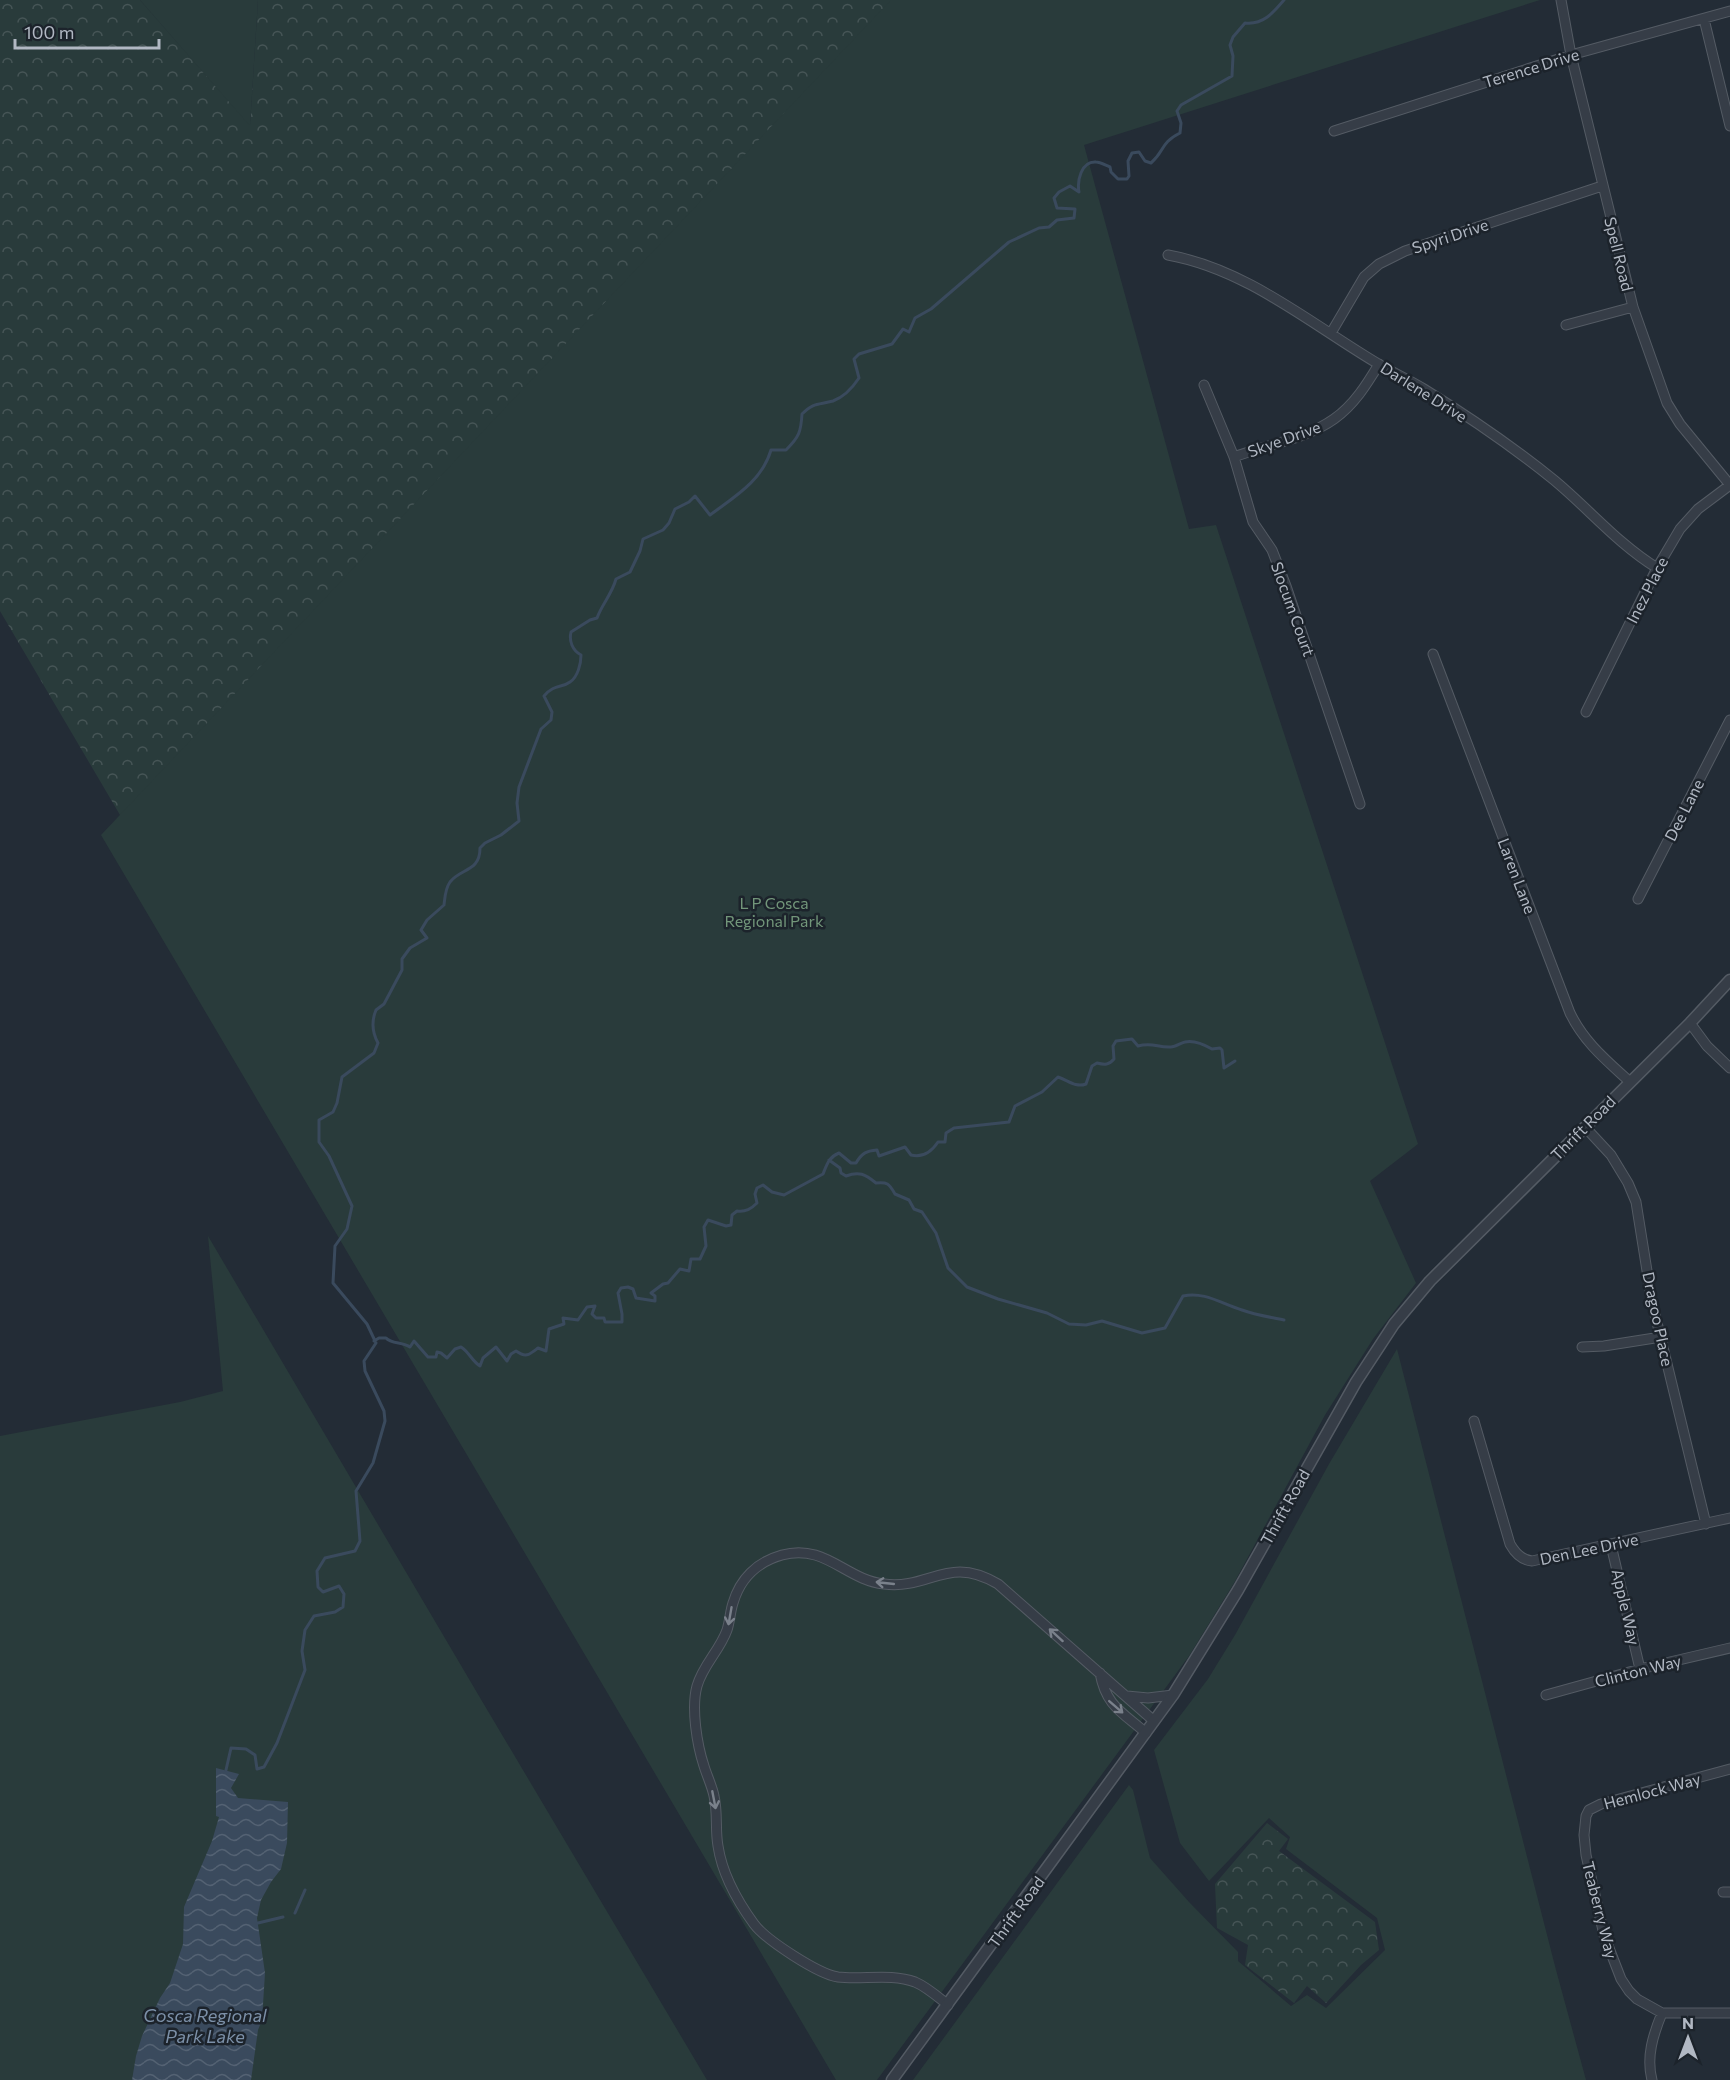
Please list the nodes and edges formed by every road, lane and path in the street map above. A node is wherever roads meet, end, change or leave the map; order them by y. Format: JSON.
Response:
{"nodes":[{"id":1,"x":1561,"y":0,"type":"edge"},
{"id":2,"x":1730,"y":11,"type":"edge"},
{"id":3,"x":1704,"y":19,"type":"junction"},
{"id":4,"x":1571,"y":55,"type":"junction"},
{"id":5,"x":1730,"y":126,"type":"edge"},
{"id":6,"x":1334,"y":131,"type":"dead end"},
{"id":7,"x":1602,"y":186,"type":"junction"},
{"id":8,"x":1168,"y":255,"type":"dead end"},
{"id":9,"x":1633,"y":307,"type":"junction"},
{"id":10,"x":1566,"y":325,"type":"dead end"},
{"id":11,"x":1331,"y":333,"type":"junction"},
{"id":12,"x":1379,"y":364,"type":"junction"},
{"id":13,"x":1204,"y":385,"type":"dead end"},
{"id":14,"x":1234,"y":458,"type":"junction"},
{"id":15,"x":1730,"y":485,"type":"edge"},
{"id":16,"x":1657,"y":568,"type":"junction"},
{"id":17,"x":1433,"y":654,"type":"dead end"},
{"id":18,"x":1586,"y":712,"type":"dead end"},
{"id":19,"x":1730,"y":720,"type":"edge"},
{"id":20,"x":1360,"y":804,"type":"dead end"},
{"id":21,"x":1638,"y":899,"type":"dead end"},
{"id":22,"x":1730,"y":980,"type":"edge"},
{"id":23,"x":1690,"y":1023,"type":"junction"},
{"id":24,"x":1730,"y":1068,"type":"edge"},
{"id":25,"x":1629,"y":1081,"type":"junction"},
{"id":26,"x":1585,"y":1127,"type":"junction"},
{"id":27,"x":1661,"y":1336,"type":"junction"},
{"id":28,"x":1582,"y":1347,"type":"dead end"},
{"id":29,"x":1474,"y":1421,"type":"dead end"},
{"id":30,"x":1730,"y":1518,"type":"edge"},
{"id":31,"x":1706,"y":1524,"type":"junction"},
{"id":32,"x":1611,"y":1545,"type":"junction"},
{"id":33,"x":1730,"y":1648,"type":"edge"},
{"id":34,"x":1640,"y":1669,"type":"junction"},
{"id":35,"x":1100,"y":1673,"type":"junction"},
{"id":36,"x":1173,"y":1695,"type":"junction"},
{"id":37,"x":1546,"y":1695,"type":"dead end"},
{"id":38,"x":1126,"y":1696,"type":"junction"},
{"id":39,"x":1154,"y":1721,"type":"junction"},
{"id":40,"x":1146,"y":1733,"type":"junction"},
{"id":41,"x":1730,"y":1769,"type":"edge"},
{"id":42,"x":1585,"y":1824,"type":"joint"},
{"id":43,"x":948,"y":2005,"type":"junction"},
{"id":44,"x":1662,"y":2013,"type":"junction"},
{"id":45,"x":1730,"y":2013,"type":"edge"},
{"id":46,"x":892,"y":2080,"type":"edge"},
{"id":47,"x":1652,"y":2080,"type":"edge"}],
"edges":[{"from":1,"to":4,"type":"street","name":"Spell Road"},
{"from":2,"to":3,"type":"street","name":"Terence Drive"},
{"from":3,"to":4,"type":"street","name":"Terence Drive"},
{"from":3,"to":5,"type":"street"},
{"from":4,"to":6,"type":"street","name":"Terence Drive"},
{"from":4,"to":7,"type":"street","name":"Spell Road"},
{"from":7,"to":9,"type":"street","name":"Spell Road"},
{"from":7,"to":11,"type":"street","name":"Spyri Drive"},
{"from":8,"to":11,"type":"street","name":"Darlene Drive"},
{"from":9,"to":10,"type":"street"},
{"from":9,"to":15,"type":"street","name":"Spell Road"},
{"from":11,"to":12,"type":"street","name":"Darlene Drive"},
{"from":12,"to":14,"type":"street","name":"Skye Drive"},
{"from":12,"to":16,"type":"street","name":"Darlene Drive"},
{"from":13,"to":14,"type":"street","name":"Slocum Court"},
{"from":14,"to":20,"type":"street","name":"Slocum Court"},
{"from":15,"to":16,"type":"street","name":"Inez Place"},
{"from":16,"to":18,"type":"street","name":"Inez Place"},
{"from":17,"to":25,"type":"street","name":"Laren Lane"},
{"from":19,"to":21,"type":"street","name":"Dee Lane"},
{"from":22,"to":23,"type":"street","name":"Thrift Road"},
{"from":23,"to":24,"type":"street"},
{"from":23,"to":25,"type":"street","name":"Thrift Road"},
{"from":25,"to":26,"type":"street","name":"Thrift Road"},
{"from":26,"to":27,"type":"street","name":"Dragoo Place"},
{"from":26,"to":36,"type":"street","name":"Thrift Road"},
{"from":27,"to":28,"type":"street"},
{"from":27,"to":31,"type":"street","name":"Dragoo Place"},
{"from":29,"to":32,"type":"street","name":"Den Lee Drive"},
{"from":30,"to":31,"type":"street","name":"Den Lee Drive"},
{"from":31,"to":32,"type":"street","name":"Den Lee Drive"},
{"from":32,"to":34,"type":"street","name":"Apple Way"},
{"from":33,"to":34,"type":"street","name":"Clinton Way"},
{"from":34,"to":37,"type":"street","name":"Clinton Way"},
{"from":35,"to":38,"type":"street"},
{"from":35,"to":40,"type":"street","one_way":true},
{"from":35,"to":43,"type":"street","one_way":true},
{"from":36,"to":38,"type":"street"},
{"from":36,"to":39,"type":"street","name":"Thrift Road"},
{"from":38,"to":39,"type":"street"},
{"from":39,"to":40,"type":"street","name":"Thrift Road"},
{"from":40,"to":43,"type":"street","name":"Thrift Road"},
{"from":41,"to":42,"type":"street","name":"Hemlock Way"},
{"from":42,"to":44,"type":"street","name":"Teaberry Way"},
{"from":43,"to":46,"type":"street","name":"Thrift Road"},
{"from":44,"to":45,"type":"street","name":"Teaberry Way"},
{"from":44,"to":47,"type":"street"}]}
